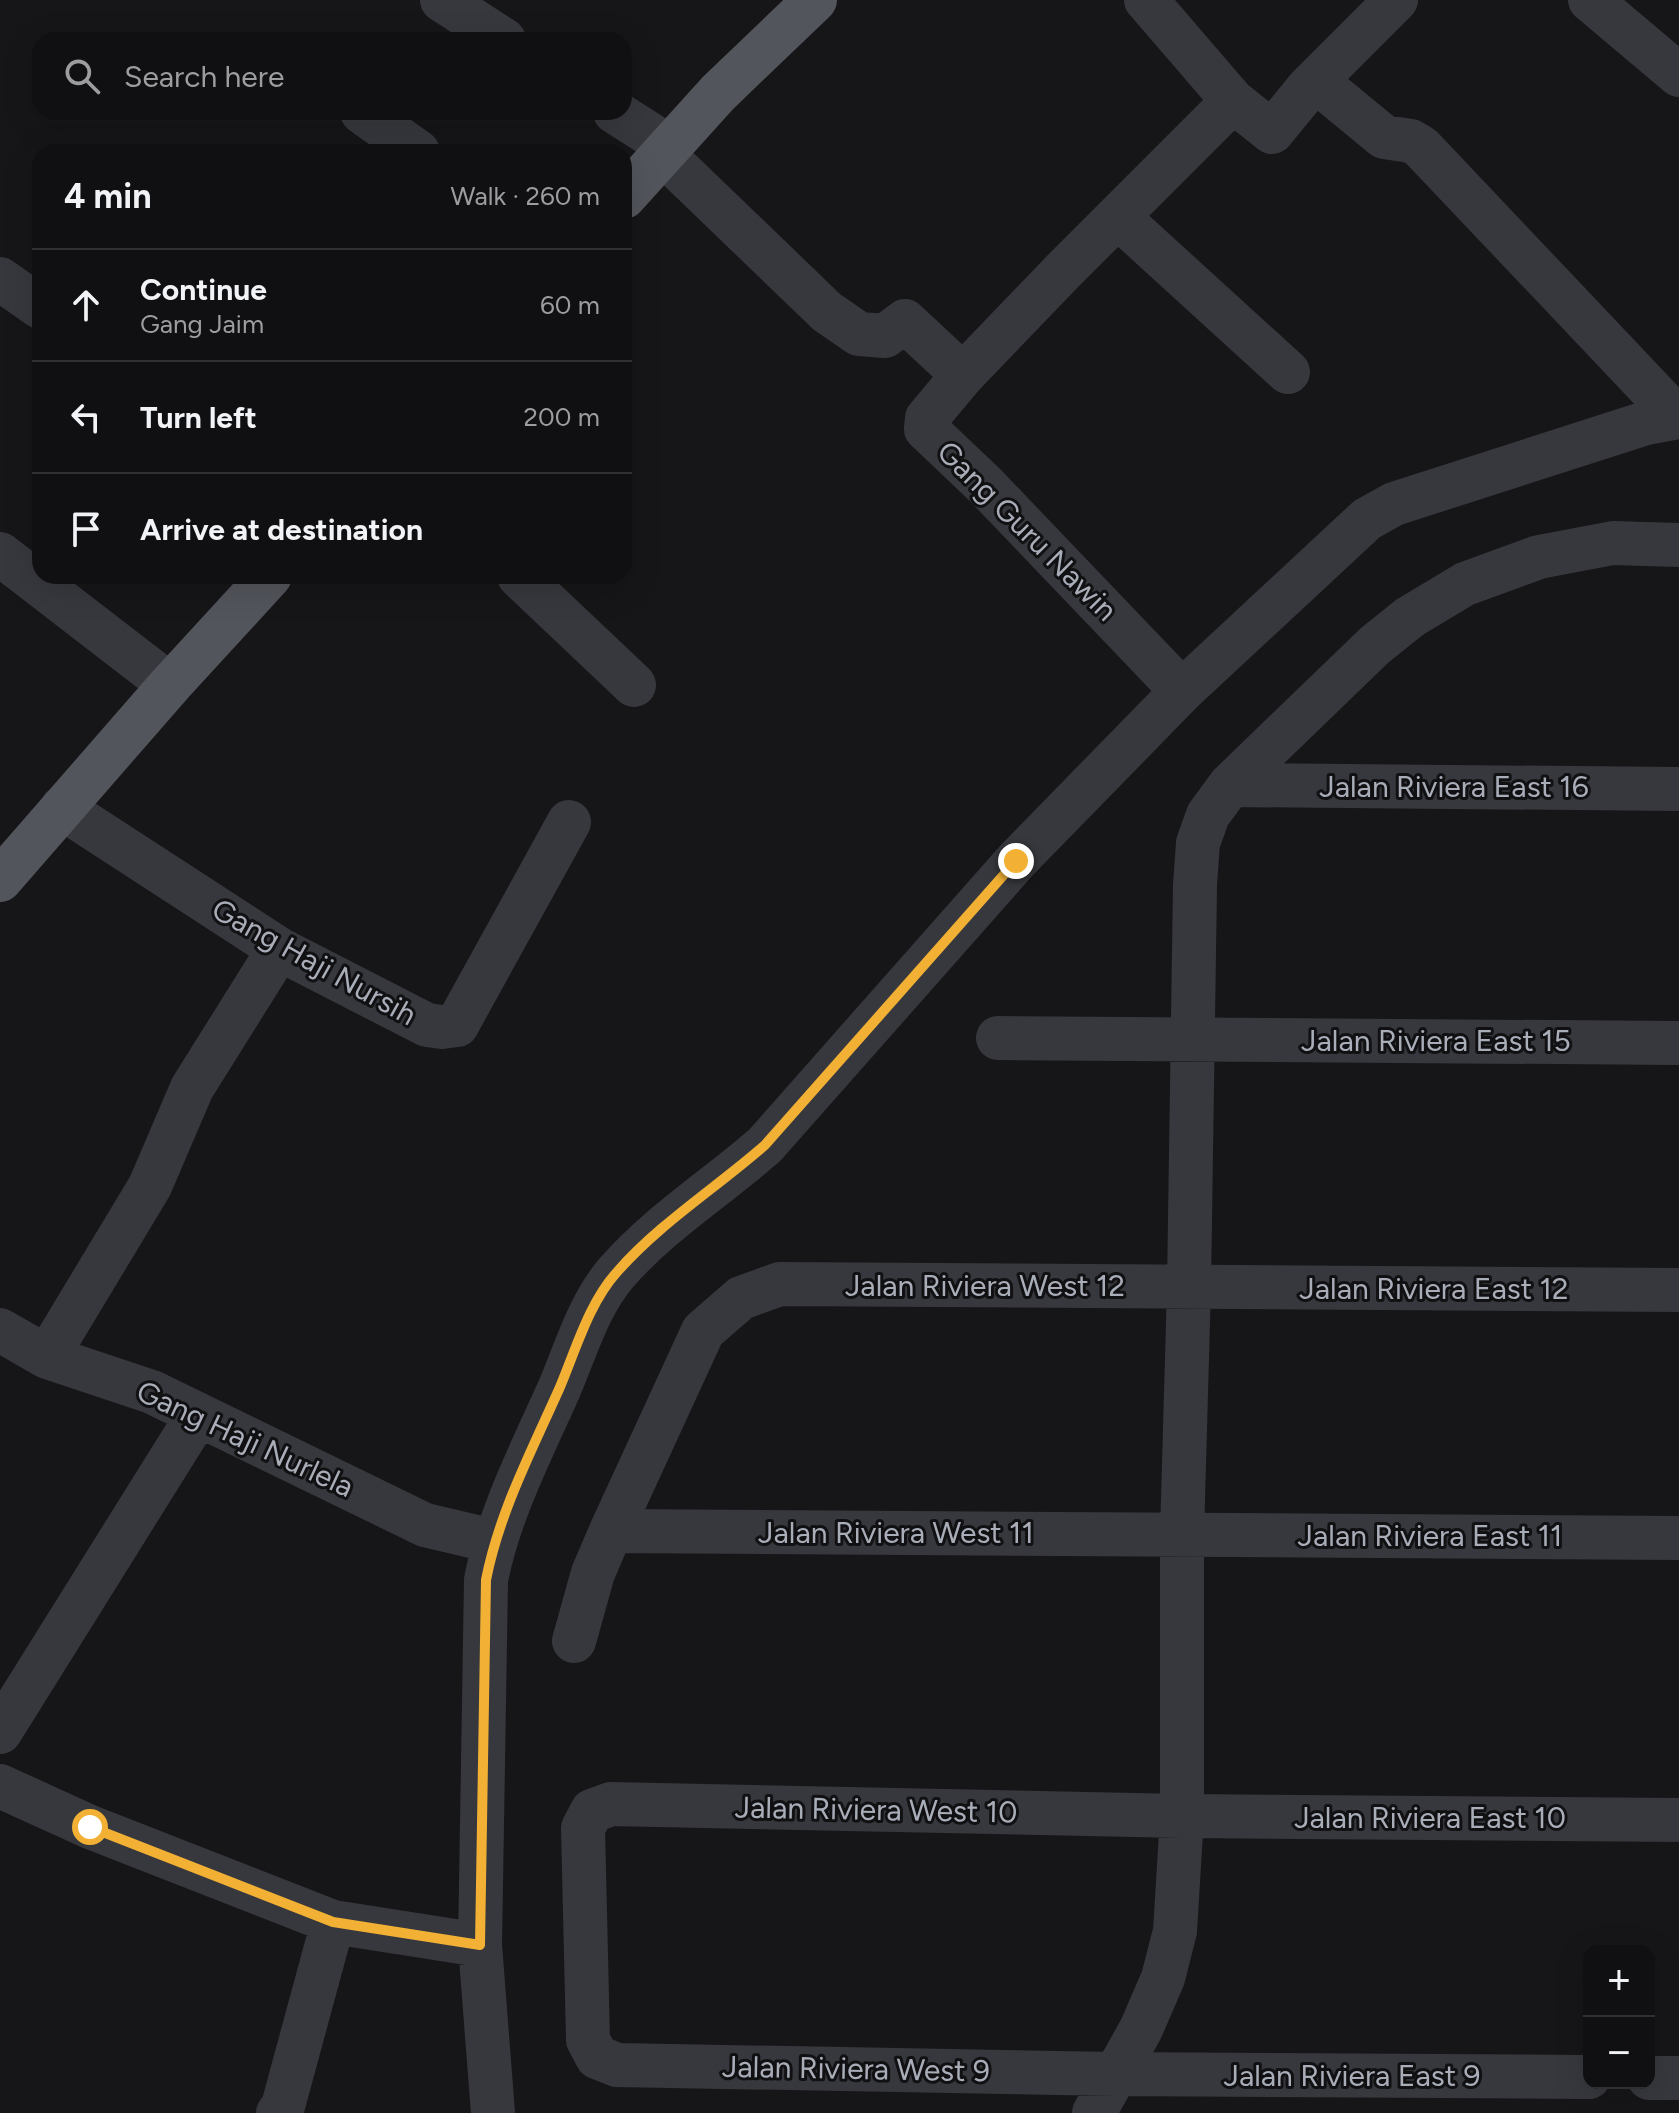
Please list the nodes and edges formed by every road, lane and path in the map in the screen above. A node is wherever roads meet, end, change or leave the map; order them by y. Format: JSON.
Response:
{"nodes":[{"id":1,"x":442,"y":0,"type":"edge"},
{"id":2,"x":815,"y":0,"type":"edge"},
{"id":3,"x":1146,"y":0,"type":"edge"},
{"id":4,"x":1396,"y":0,"type":"edge"},
{"id":5,"x":1590,"y":0,"type":"edge"},
{"id":6,"x":492,"y":32,"type":"edge"},
{"id":7,"x":1679,"y":75,"type":"edge"},
{"id":8,"x":1308,"y":88,"type":"junction"},
{"id":9,"x":1233,"y":101,"type":"junction"},
{"id":10,"x":373,"y":120,"type":"edge"},
{"id":11,"x":626,"y":120,"type":"edge"},
{"id":12,"x":407,"y":144,"type":"edge"},
{"id":13,"x":667,"y":151,"type":"junction"},
{"id":14,"x":632,"y":188,"type":"edge"},
{"id":15,"x":1118,"y":217,"type":"junction"},
{"id":16,"x":0,"y":279,"type":"edge"},
{"id":17,"x":32,"y":301,"type":"edge"},
{"id":18,"x":1288,"y":372,"type":"dead end"},
{"id":19,"x":963,"y":375,"type":"junction"},
{"id":20,"x":1678,"y":417,"type":"edge"},
{"id":21,"x":1679,"y":545,"type":"edge"},
{"id":22,"x":0,"y":554,"type":"edge"},
{"id":23,"x":32,"y":579,"type":"edge"},
{"id":24,"x":39,"y":584,"type":"edge"},
{"id":25,"x":263,"y":584,"type":"edge"},
{"id":26,"x":527,"y":584,"type":"edge"},
{"id":27,"x":170,"y":685,"type":"junction"},
{"id":28,"x":634,"y":685,"type":"dead end"},
{"id":29,"x":1182,"y":691,"type":"junction"},
{"id":30,"x":1230,"y":785,"type":"junction"},
{"id":31,"x":1679,"y":789,"type":"edge"},
{"id":32,"x":62,"y":808,"type":"junction"},
{"id":33,"x":569,"y":822,"type":"dead end"},
{"id":34,"x":0,"y":880,"type":"edge"},
{"id":35,"x":279,"y":949,"type":"junction"},
{"id":36,"x":998,"y":1038,"type":"dead end"},
{"id":37,"x":1193,"y":1040,"type":"junction"},
{"id":38,"x":1679,"y":1043,"type":"edge"},
{"id":39,"x":1189,"y":1287,"type":"junction"},
{"id":40,"x":1679,"y":1290,"type":"edge"},
{"id":41,"x":0,"y":1330,"type":"edge"},
{"id":42,"x":47,"y":1357,"type":"junction"},
{"id":43,"x":198,"y":1415,"type":"junction"},
{"id":44,"x":611,"y":1531,"type":"junction"},
{"id":45,"x":1182,"y":1535,"type":"junction"},
{"id":46,"x":1679,"y":1538,"type":"edge"},
{"id":47,"x":493,"y":1541,"type":"junction"},
{"id":48,"x":574,"y":1641,"type":"dead end"},
{"id":49,"x":0,"y":1732,"type":"edge"},
{"id":50,"x":0,"y":1786,"type":"edge"},
{"id":51,"x":1182,"y":1816,"type":"junction"},
{"id":52,"x":1679,"y":1820,"type":"edge"},
{"id":53,"x":333,"y":1922,"type":"junction"},
{"id":54,"x":480,"y":1945,"type":"junction"},
{"id":55,"x":597,"y":2057,"type":"joint"},
{"id":56,"x":1116,"y":2074,"type":"junction"},
{"id":57,"x":1583,"y":2077,"type":"edge"},
{"id":58,"x":1655,"y":2078,"type":"edge"},
{"id":59,"x":1679,"y":2078,"type":"edge"},
{"id":60,"x":278,"y":2113,"type":"edge"},
{"id":61,"x":493,"y":2113,"type":"edge"},
{"id":62,"x":1094,"y":2113,"type":"edge"}],
"edges":[{"from":1,"to":6,"type":"street"},
{"from":2,"to":13,"type":"main road"},
{"from":3,"to":9,"type":"street"},
{"from":4,"to":8,"type":"street"},
{"from":5,"to":7,"type":"street"},
{"from":8,"to":9,"type":"street"},
{"from":8,"to":20,"type":"street"},
{"from":9,"to":15,"type":"street"},
{"from":10,"to":12,"type":"street"},
{"from":11,"to":13,"type":"street"},
{"from":13,"to":14,"type":"main road"},
{"from":13,"to":19,"type":"street"},
{"from":15,"to":18,"type":"street"},
{"from":15,"to":19,"type":"street"},
{"from":16,"to":17,"type":"street"},
{"from":19,"to":29,"type":"street","name":"Gang Guru Nawin"},
{"from":20,"to":29,"type":"street"},
{"from":21,"to":30,"type":"street"},
{"from":22,"to":23,"type":"street"},
{"from":24,"to":27,"type":"street"},
{"from":25,"to":27,"type":"main road"},
{"from":26,"to":28,"type":"street"},
{"from":27,"to":32,"type":"main road"},
{"from":29,"to":47,"type":"street"},
{"from":30,"to":31,"type":"street","name":"Jalan Riviera East 16"},
{"from":30,"to":37,"type":"street"},
{"from":32,"to":34,"type":"main road"},
{"from":32,"to":35,"type":"street","name":"Gang Haji Nursih"},
{"from":33,"to":35,"type":"street","name":"Gang Haji Nursih"},
{"from":35,"to":42,"type":"street"},
{"from":36,"to":37,"type":"street","name":"Jalan Riviera East 15"},
{"from":37,"to":38,"type":"street","name":"Jalan Riviera East 15"},
{"from":37,"to":39,"type":"street"},
{"from":39,"to":40,"type":"street","name":"Jalan Riviera East 12"},
{"from":39,"to":44,"type":"street","name":"Jalan Riviera West 12"},
{"from":39,"to":45,"type":"street"},
{"from":41,"to":42,"type":"street","name":"Gang Haji Nurlela"},
{"from":42,"to":43,"type":"street","name":"Gang Haji Nurlela"},
{"from":43,"to":47,"type":"street","name":"Gang Haji Nurlela"},
{"from":43,"to":49,"type":"street"},
{"from":44,"to":45,"type":"street","name":"Jalan Riviera West 11"},
{"from":44,"to":48,"type":"street"},
{"from":45,"to":46,"type":"street","name":"Jalan Riviera East 11"},
{"from":45,"to":51,"type":"street"},
{"from":47,"to":54,"type":"street"},
{"from":50,"to":53,"type":"street"},
{"from":51,"to":52,"type":"street","name":"Jalan Riviera East 10"},
{"from":51,"to":55,"type":"street","name":"Jalan Riviera West 10"},
{"from":51,"to":56,"type":"street"},
{"from":53,"to":54,"type":"street"},
{"from":53,"to":60,"type":"street"},
{"from":54,"to":61,"type":"street"},
{"from":55,"to":56,"type":"street","name":"Jalan Riviera West 9"},
{"from":56,"to":57,"type":"street","name":"Jalan Riviera East 9"},
{"from":56,"to":62,"type":"street"},
{"from":58,"to":59,"type":"street"}]}
